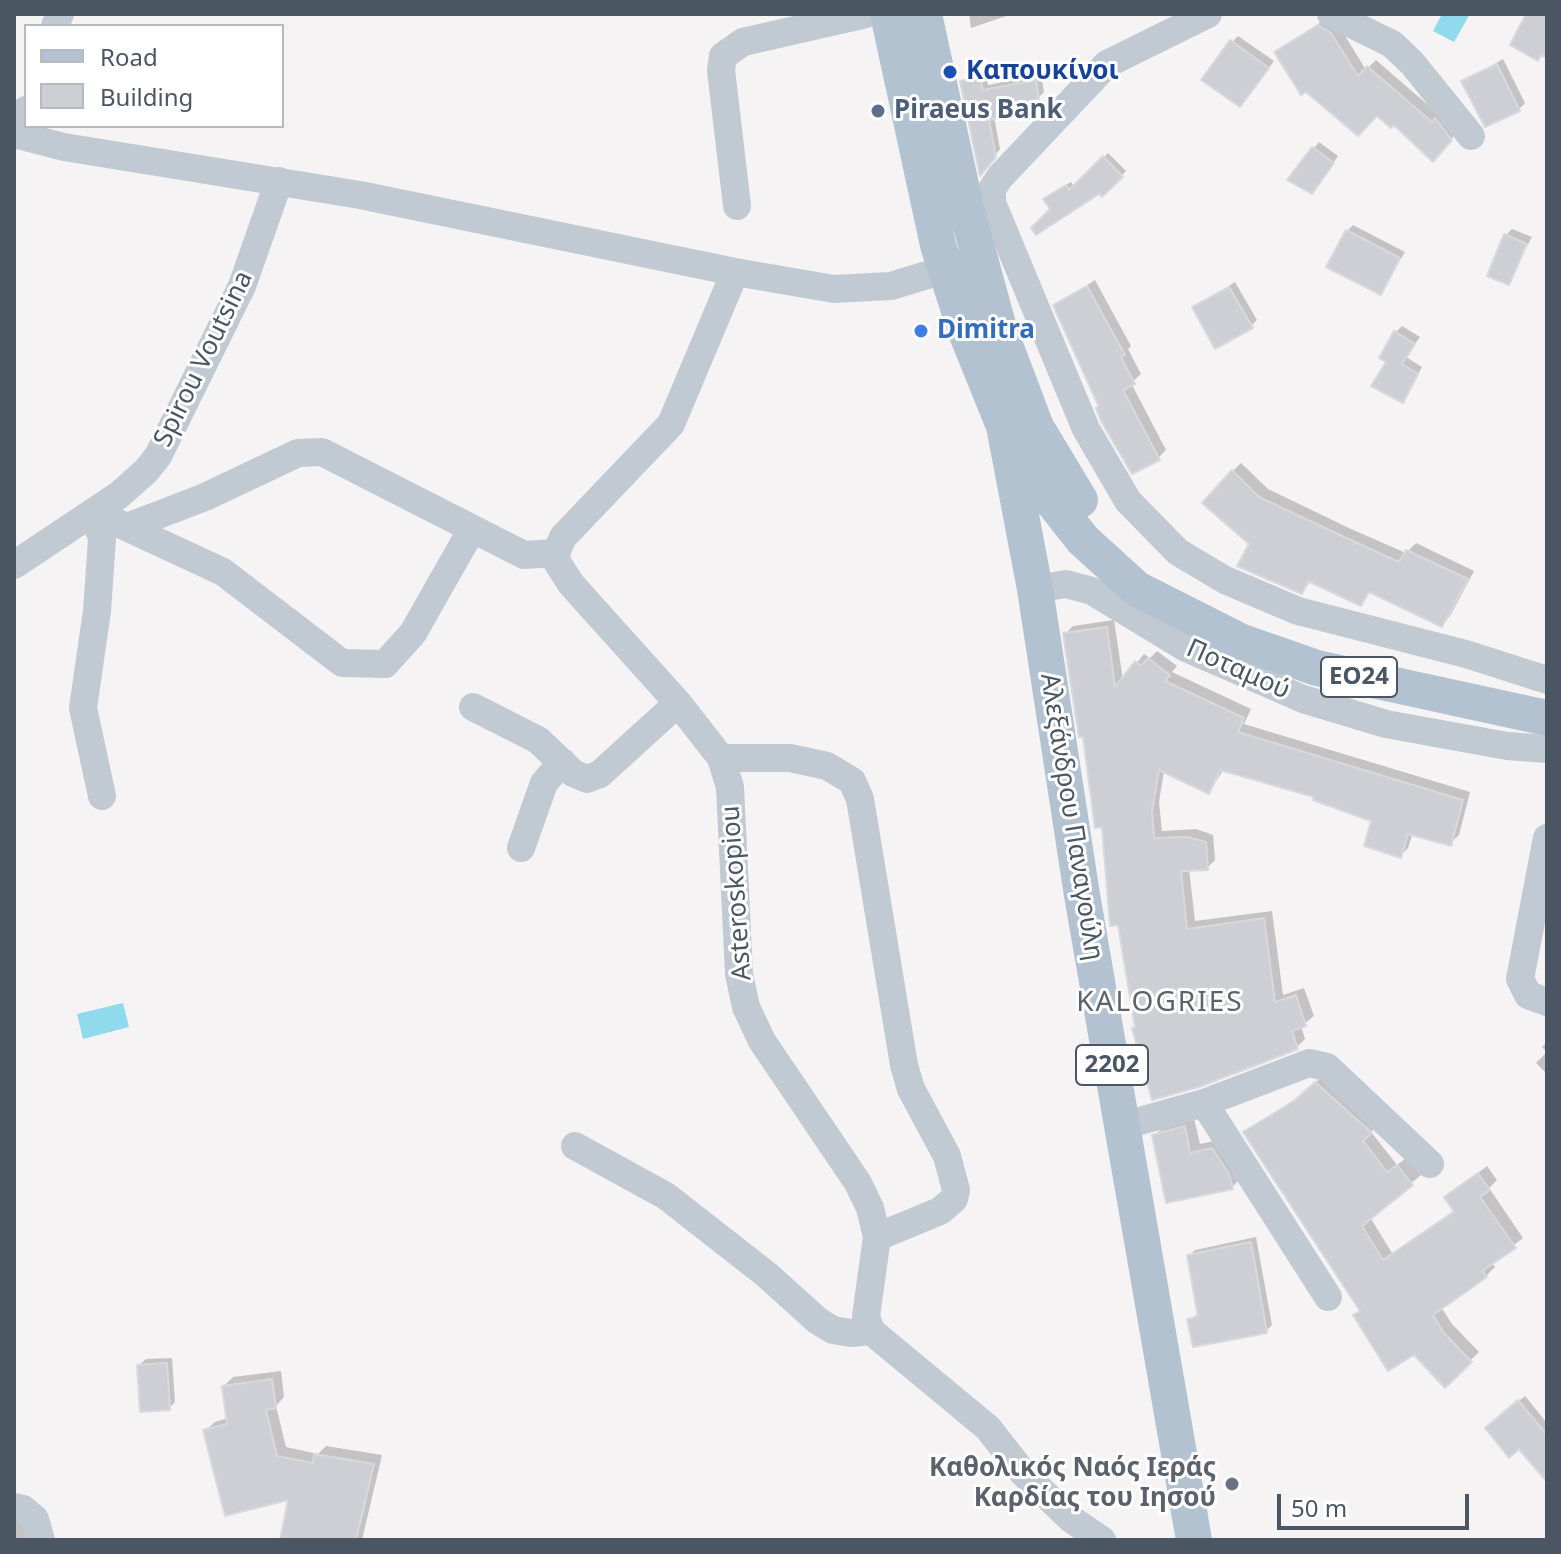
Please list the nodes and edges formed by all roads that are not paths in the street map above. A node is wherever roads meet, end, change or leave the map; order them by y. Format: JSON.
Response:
{"nodes":[{"id":1,"x":866,"y":14,"type":"edge"},
{"id":2,"x":888,"y":14,"type":"edge"},
{"id":3,"x":924,"y":14,"type":"edge"},
{"id":4,"x":1208,"y":14,"type":"edge"},
{"id":5,"x":1331,"y":14,"type":"edge"},
{"id":6,"x":19,"y":126,"type":"edge"},
{"id":7,"x":1471,"y":136,"type":"dead end"},
{"id":8,"x":279,"y":181,"type":"junction"},
{"id":9,"x":737,"y":206,"type":"dead end"},
{"id":10,"x":979,"y":206,"type":"junction"},
{"id":11,"x":979,"y":257,"type":"junction"},
{"id":12,"x":945,"y":271,"type":"junction"},
{"id":13,"x":735,"y":272,"type":"junction"},
{"id":14,"x":1004,"y":426,"type":"junction"},
{"id":15,"x":94,"y":512,"type":"junction"},
{"id":16,"x":127,"y":527,"type":"junction"},
{"id":17,"x":472,"y":529,"type":"junction"},
{"id":18,"x":556,"y":553,"type":"junction"},
{"id":19,"x":14,"y":565,"type":"edge"},
{"id":20,"x":1035,"y":589,"type":"junction"},
{"id":21,"x":1181,"y":608,"type":"junction"},
{"id":22,"x":1547,"y":680,"type":"edge"},
{"id":23,"x":678,"y":703,"type":"junction"},
{"id":24,"x":473,"y":707,"type":"dead end"},
{"id":25,"x":1547,"y":718,"type":"edge"},
{"id":26,"x":1547,"y":749,"type":"edge"},
{"id":27,"x":721,"y":758,"type":"junction"},
{"id":28,"x":562,"y":762,"type":"junction"},
{"id":29,"x":102,"y":796,"type":"dead end"},
{"id":30,"x":1547,"y":838,"type":"edge"},
{"id":31,"x":521,"y":848,"type":"dead end"},
{"id":32,"x":1547,"y":1002,"type":"edge"},
{"id":33,"x":1204,"y":1103,"type":"junction"},
{"id":34,"x":1122,"y":1126,"type":"junction"},
{"id":35,"x":575,"y":1146,"type":"dead end"},
{"id":36,"x":1430,"y":1164,"type":"dead end"},
{"id":37,"x":877,"y":1237,"type":"junction"},
{"id":38,"x":1328,"y":1297,"type":"dead end"},
{"id":39,"x":871,"y":1331,"type":"junction"},
{"id":40,"x":14,"y":1507,"type":"edge"},
{"id":41,"x":41,"y":1540,"type":"edge"},
{"id":42,"x":1102,"y":1540,"type":"edge"},
{"id":43,"x":1194,"y":1540,"type":"edge"}],
"edges":[{"from":1,"to":9,"type":"street"},
{"from":2,"to":12,"type":"main road","number":"ΕΟ24"},
{"from":3,"to":10,"type":"main road","number":"ΕΟ24"},
{"from":4,"to":10,"type":"street"},
{"from":5,"to":7,"type":"street"},
{"from":6,"to":8,"type":"street"},
{"from":8,"to":13,"type":"street"},
{"from":8,"to":15,"type":"street","name":"Spirou Voutsina"},
{"from":10,"to":11,"type":"main road","number":"ΕΟ24"},
{"from":10,"to":22,"type":"street"},
{"from":11,"to":12,"type":"street"},
{"from":11,"to":21,"type":"main road","number":"ΕΟ24"},
{"from":12,"to":13,"type":"street"},
{"from":12,"to":14,"type":"main road","number":"ΕΟ24"},
{"from":13,"to":18,"type":"street"},
{"from":14,"to":20,"type":"main road","name":"Αλεξάνδρου Παναγούλη","number":"2202"},
{"from":14,"to":21,"type":"main road","number":"ΕΟ24"},
{"from":15,"to":16,"type":"street"},
{"from":15,"to":19,"type":"street","name":"Spirou Voutsina"},
{"from":15,"to":29,"type":"street"},
{"from":16,"to":17,"type":"street"},
{"from":16,"to":17,"type":"street"},
{"from":17,"to":18,"type":"street"},
{"from":18,"to":23,"type":"street","name":"Asteroskopiou"},
{"from":20,"to":26,"type":"street","name":"Ποταμού"},
{"from":20,"to":34,"type":"main road","name":"Αλεξάνδρου Παναγούλη","number":"2202"},
{"from":21,"to":25,"type":"main road","number":"ΕΟ24"},
{"from":23,"to":27,"type":"street","name":"Asteroskopiou"},
{"from":23,"to":28,"type":"street"},
{"from":24,"to":28,"type":"street"},
{"from":27,"to":37,"type":"street","name":"Asteroskopiou"},
{"from":27,"to":37,"type":"street"},
{"from":28,"to":31,"type":"street"},
{"from":30,"to":32,"type":"street"},
{"from":33,"to":34,"type":"street"},
{"from":33,"to":36,"type":"street"},
{"from":33,"to":38,"type":"street"},
{"from":34,"to":43,"type":"main road","name":"Αλεξάνδρου Παναγούλη","number":"2202"},
{"from":35,"to":39,"type":"street"},
{"from":37,"to":39,"type":"street","name":"Asteroskopiou"},
{"from":39,"to":42,"type":"street"},
{"from":40,"to":41,"type":"street"}]}
